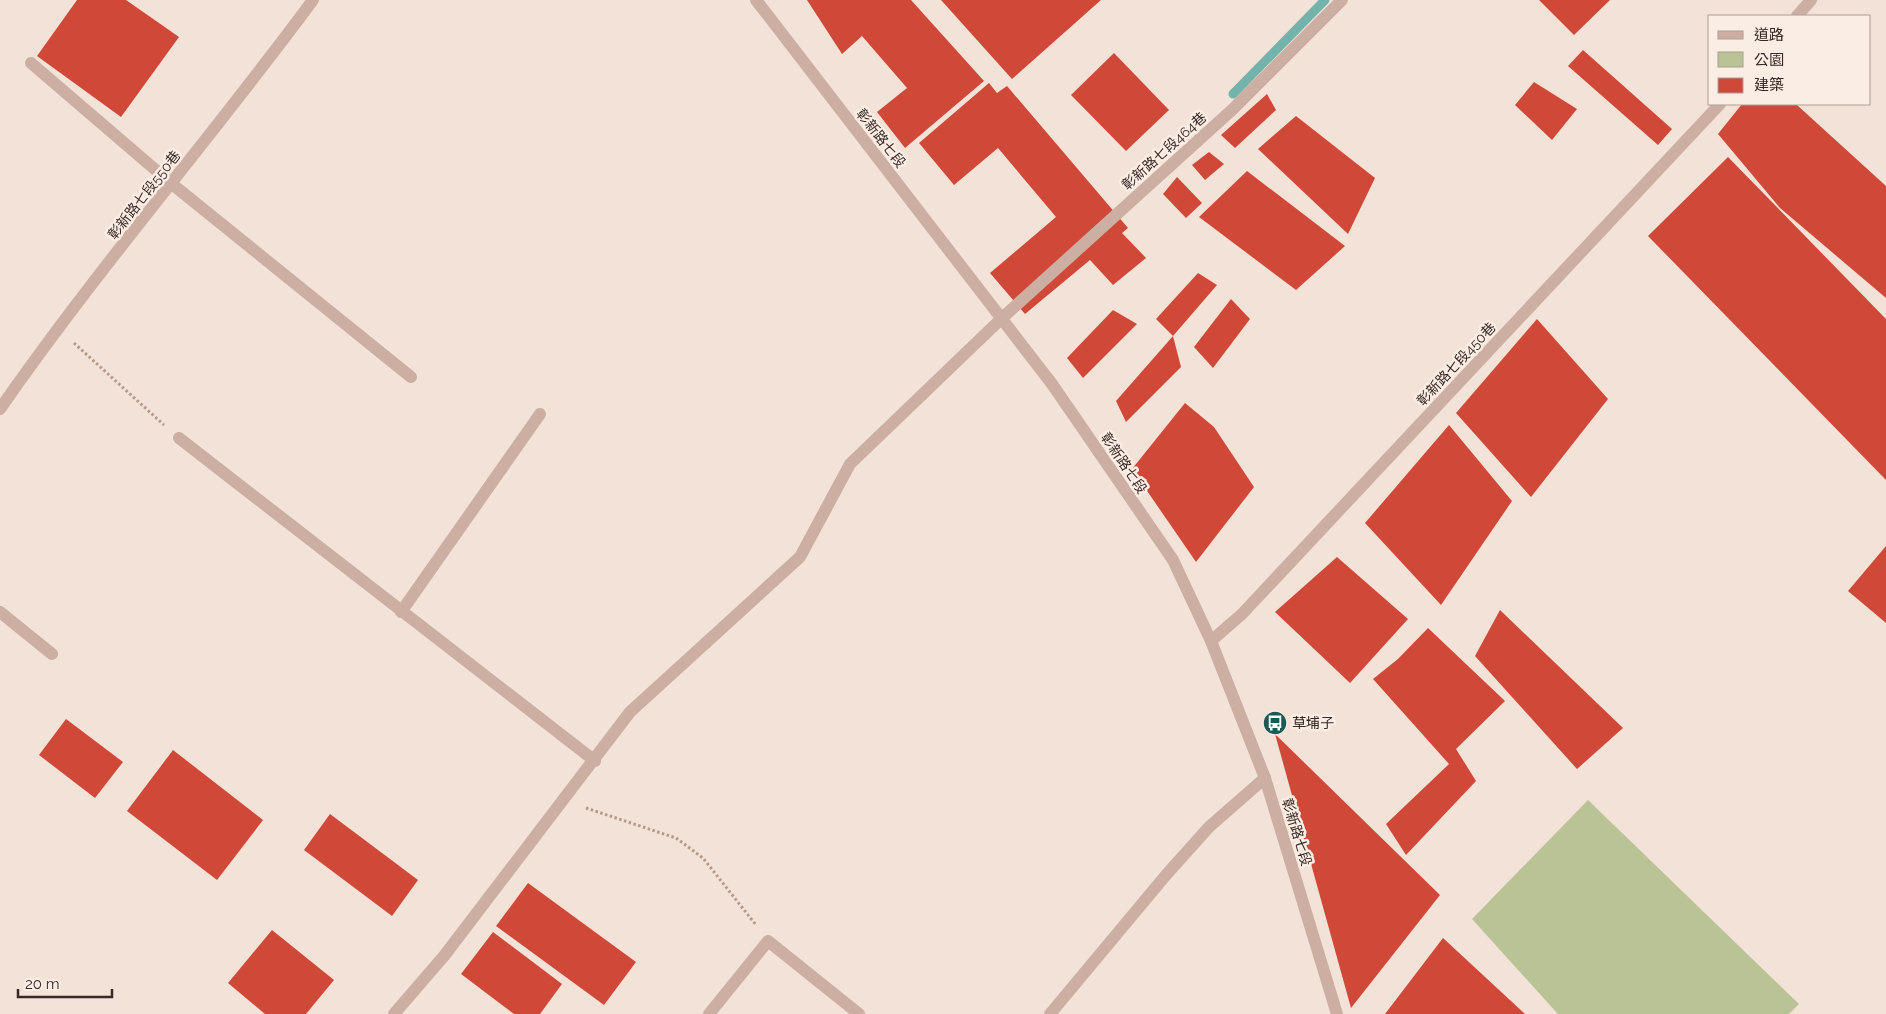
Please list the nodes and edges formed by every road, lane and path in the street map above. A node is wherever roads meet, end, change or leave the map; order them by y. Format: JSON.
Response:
{"nodes":[{"id":1,"x":313,"y":0,"type":"edge"},
{"id":2,"x":756,"y":0,"type":"edge"},
{"id":3,"x":1342,"y":0,"type":"edge"},
{"id":4,"x":1811,"y":0,"type":"edge"},
{"id":5,"x":1798,"y":15,"type":"edge"},
{"id":6,"x":31,"y":63,"type":"dead end"},
{"id":7,"x":1719,"y":105,"type":"edge"},
{"id":8,"x":172,"y":184,"type":"junction"},
{"id":9,"x":1001,"y":319,"type":"junction"},
{"id":10,"x":57,"y":328,"type":"junction"},
{"id":11,"x":411,"y":377,"type":"dead end"},
{"id":12,"x":0,"y":409,"type":"edge"},
{"id":13,"x":540,"y":414,"type":"dead end"},
{"id":14,"x":179,"y":438,"type":"joint"},
{"id":15,"x":0,"y":612,"type":"edge"},
{"id":16,"x":401,"y":612,"type":"junction"},
{"id":17,"x":1211,"y":642,"type":"junction"},
{"id":18,"x":52,"y":654,"type":"dead end"},
{"id":19,"x":595,"y":761,"type":"junction"},
{"id":20,"x":1265,"y":778,"type":"junction"},
{"id":21,"x":564,"y":800,"type":"junction"},
{"id":22,"x":768,"y":941,"type":"junction"},
{"id":23,"x":394,"y":1014,"type":"edge"},
{"id":24,"x":709,"y":1014,"type":"edge"},
{"id":25,"x":859,"y":1014,"type":"edge"},
{"id":26,"x":1050,"y":1014,"type":"edge"},
{"id":27,"x":1337,"y":1014,"type":"edge"}],
"edges":[{"from":1,"to":8,"type":"street","name":"彰新路七段550巷"},
{"from":2,"to":9,"type":"street","name":"彰新路七段"},
{"from":3,"to":9,"type":"street","name":"彰新路七段464巷"},
{"from":4,"to":5,"type":"street"},
{"from":6,"to":8,"type":"street"},
{"from":7,"to":17,"type":"street","name":"彰新路七段450巷"},
{"from":8,"to":10,"type":"street","name":"彰新路七段550巷"},
{"from":8,"to":11,"type":"street"},
{"from":9,"to":17,"type":"street","name":"彰新路七段"},
{"from":9,"to":19,"type":"street","name":"彰新路七段464巷"},
{"from":10,"to":12,"type":"street","name":"彰新路七段550巷"},
{"from":10,"to":14,"type":"path"},
{"from":13,"to":16,"type":"street"},
{"from":14,"to":16,"type":"street"},
{"from":15,"to":18,"type":"street"},
{"from":16,"to":19,"type":"street"},
{"from":17,"to":20,"type":"street","name":"彰新路七段"},
{"from":19,"to":21,"type":"street","name":"彰新路七段464巷"},
{"from":20,"to":26,"type":"street"},
{"from":20,"to":27,"type":"street","name":"彰新路七段"},
{"from":21,"to":22,"type":"path"},
{"from":21,"to":23,"type":"street","name":"彰新路七段464巷"},
{"from":22,"to":24,"type":"street"},
{"from":22,"to":25,"type":"street"}]}
